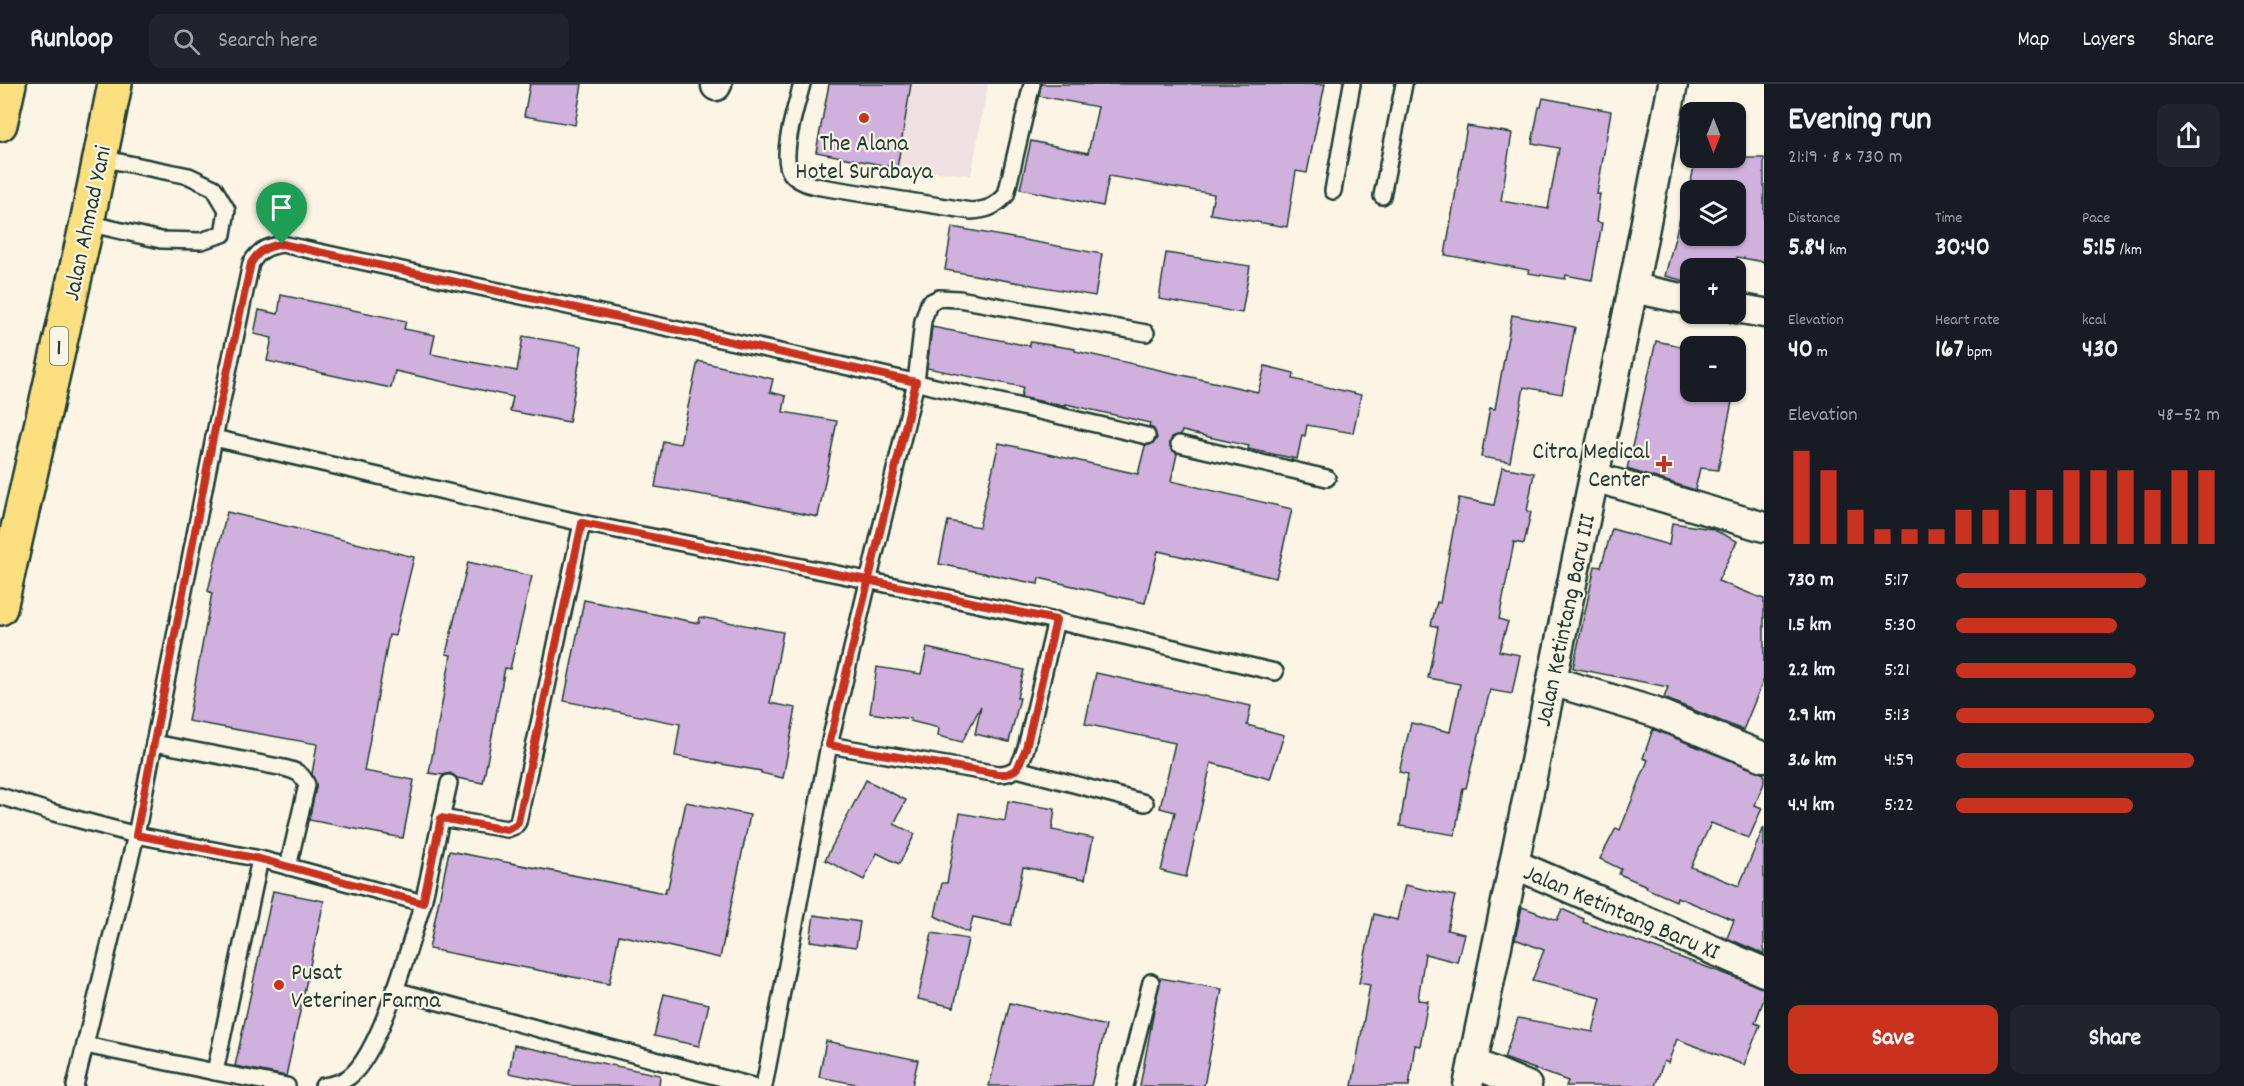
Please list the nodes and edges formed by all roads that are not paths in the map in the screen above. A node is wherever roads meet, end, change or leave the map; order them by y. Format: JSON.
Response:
{"nodes":[{"id":1,"x":9,"y":84,"type":"edge"},
{"id":2,"x":116,"y":84,"type":"edge"},
{"id":3,"x":802,"y":84,"type":"edge"},
{"id":4,"x":1032,"y":84,"type":"edge"},
{"id":5,"x":1352,"y":84,"type":"edge"},
{"id":6,"x":1404,"y":84,"type":"edge"},
{"id":7,"x":1673,"y":84,"type":"edge"},
{"id":8,"x":0,"y":124,"type":"edge"},
{"id":9,"x":100,"y":158,"type":"junction"},
{"id":10,"x":1333,"y":191,"type":"dead end"},
{"id":11,"x":1382,"y":196,"type":"dead end"},
{"id":12,"x":87,"y":223,"type":"junction"},
{"id":13,"x":1633,"y":288,"type":"junction"},
{"id":14,"x":1680,"y":298,"type":"edge"},
{"id":15,"x":1746,"y":310,"type":"edge"},
{"id":16,"x":1764,"y":313,"type":"edge"},
{"id":17,"x":1146,"y":333,"type":"dead end"},
{"id":18,"x":916,"y":382,"type":"junction"},
{"id":19,"x":1147,"y":436,"type":"dead end"},
{"id":20,"x":213,"y":438,"type":"junction"},
{"id":21,"x":1179,"y":444,"type":"dead end"},
{"id":22,"x":1594,"y":477,"type":"junction"},
{"id":23,"x":1327,"y":478,"type":"dead end"},
{"id":24,"x":582,"y":523,"type":"junction"},
{"id":25,"x":1764,"y":528,"type":"edge"},
{"id":26,"x":867,"y":580,"type":"junction"},
{"id":27,"x":0,"y":608,"type":"edge"},
{"id":28,"x":1056,"y":620,"type":"junction"},
{"id":29,"x":1275,"y":672,"type":"dead end"},
{"id":30,"x":1552,"y":681,"type":"junction"},
{"id":31,"x":154,"y":743,"type":"junction"},
{"id":32,"x":829,"y":745,"type":"junction"},
{"id":33,"x":1764,"y":757,"type":"edge"},
{"id":34,"x":1017,"y":769,"type":"junction"},
{"id":35,"x":449,"y":783,"type":"dead end"},
{"id":36,"x":0,"y":796,"type":"edge"},
{"id":37,"x":1145,"y":804,"type":"dead end"},
{"id":38,"x":441,"y":818,"type":"junction"},
{"id":39,"x":136,"y":835,"type":"junction"},
{"id":40,"x":260,"y":859,"type":"junction"},
{"id":41,"x":1514,"y":864,"type":"junction"},
{"id":42,"x":288,"y":867,"type":"junction"},
{"id":43,"x":423,"y":903,"type":"junction"},
{"id":44,"x":1764,"y":972,"type":"edge"},
{"id":45,"x":1151,"y":982,"type":"dead end"},
{"id":46,"x":394,"y":990,"type":"junction"},
{"id":47,"x":85,"y":1045,"type":"junction"},
{"id":48,"x":215,"y":1072,"type":"junction"},
{"id":49,"x":1471,"y":1074,"type":"edge"},
{"id":50,"x":75,"y":1086,"type":"edge"},
{"id":51,"x":287,"y":1086,"type":"edge"},
{"id":52,"x":323,"y":1086,"type":"edge"},
{"id":53,"x":752,"y":1086,"type":"edge"},
{"id":54,"x":764,"y":1086,"type":"edge"},
{"id":55,"x":1125,"y":1086,"type":"edge"},
{"id":56,"x":1527,"y":1086,"type":"edge"}],
"edges":[{"from":1,"to":8,"type":"highway"},
{"from":2,"to":9,"type":"highway","name":"Jalan Ahmad Yani","number":"1"},
{"from":3,"to":4,"type":"lane"},
{"from":5,"to":10,"type":"lane"},
{"from":6,"to":11,"type":"lane"},
{"from":7,"to":13,"type":"street","name":"Jalan Ketintang Baru III"},
{"from":9,"to":12,"type":"highway","name":"Jalan Ahmad Yani","number":"1"},
{"from":9,"to":12,"type":"lane"},
{"from":12,"to":27,"type":"highway","name":"Jalan Ahmad Yani","number":"1"},
{"from":13,"to":14,"type":"street"},
{"from":13,"to":22,"type":"street","name":"Jalan Ketintang Baru III"},
{"from":15,"to":16,"type":"street"},
{"from":17,"to":18,"type":"lane"},
{"from":18,"to":19,"type":"lane"},
{"from":18,"to":20,"type":"lane"},
{"from":18,"to":26,"type":"lane"},
{"from":20,"to":24,"type":"lane"},
{"from":20,"to":31,"type":"lane"},
{"from":21,"to":23,"type":"lane"},
{"from":22,"to":25,"type":"street"},
{"from":22,"to":30,"type":"street","name":"Jalan Ketintang Baru III"},
{"from":24,"to":26,"type":"lane"},
{"from":24,"to":38,"type":"lane"},
{"from":26,"to":28,"type":"lane"},
{"from":26,"to":32,"type":"lane"},
{"from":28,"to":29,"type":"lane"},
{"from":28,"to":34,"type":"lane"},
{"from":30,"to":33,"type":"street"},
{"from":30,"to":41,"type":"street","name":"Jalan Ketintang Baru III"},
{"from":31,"to":39,"type":"lane"},
{"from":31,"to":42,"type":"lane"},
{"from":32,"to":34,"type":"lane"},
{"from":32,"to":54,"type":"lane"},
{"from":34,"to":37,"type":"lane"},
{"from":35,"to":38,"type":"lane"},
{"from":36,"to":39,"type":"lane"},
{"from":38,"to":43,"type":"lane"},
{"from":39,"to":40,"type":"lane"},
{"from":39,"to":47,"type":"lane"},
{"from":40,"to":42,"type":"lane"},
{"from":40,"to":48,"type":"lane"},
{"from":41,"to":44,"type":"street","name":"Jalan Ketintang Baru XI"},
{"from":41,"to":49,"type":"street","name":"Jalan Ketintang Baru III"},
{"from":42,"to":43,"type":"lane"},
{"from":43,"to":46,"type":"lane"},
{"from":45,"to":55,"type":"lane"},
{"from":46,"to":52,"type":"lane"},
{"from":46,"to":53,"type":"lane"},
{"from":47,"to":48,"type":"lane"},
{"from":47,"to":50,"type":"lane"},
{"from":48,"to":51,"type":"lane"},
{"from":49,"to":56,"type":"street"}]}
